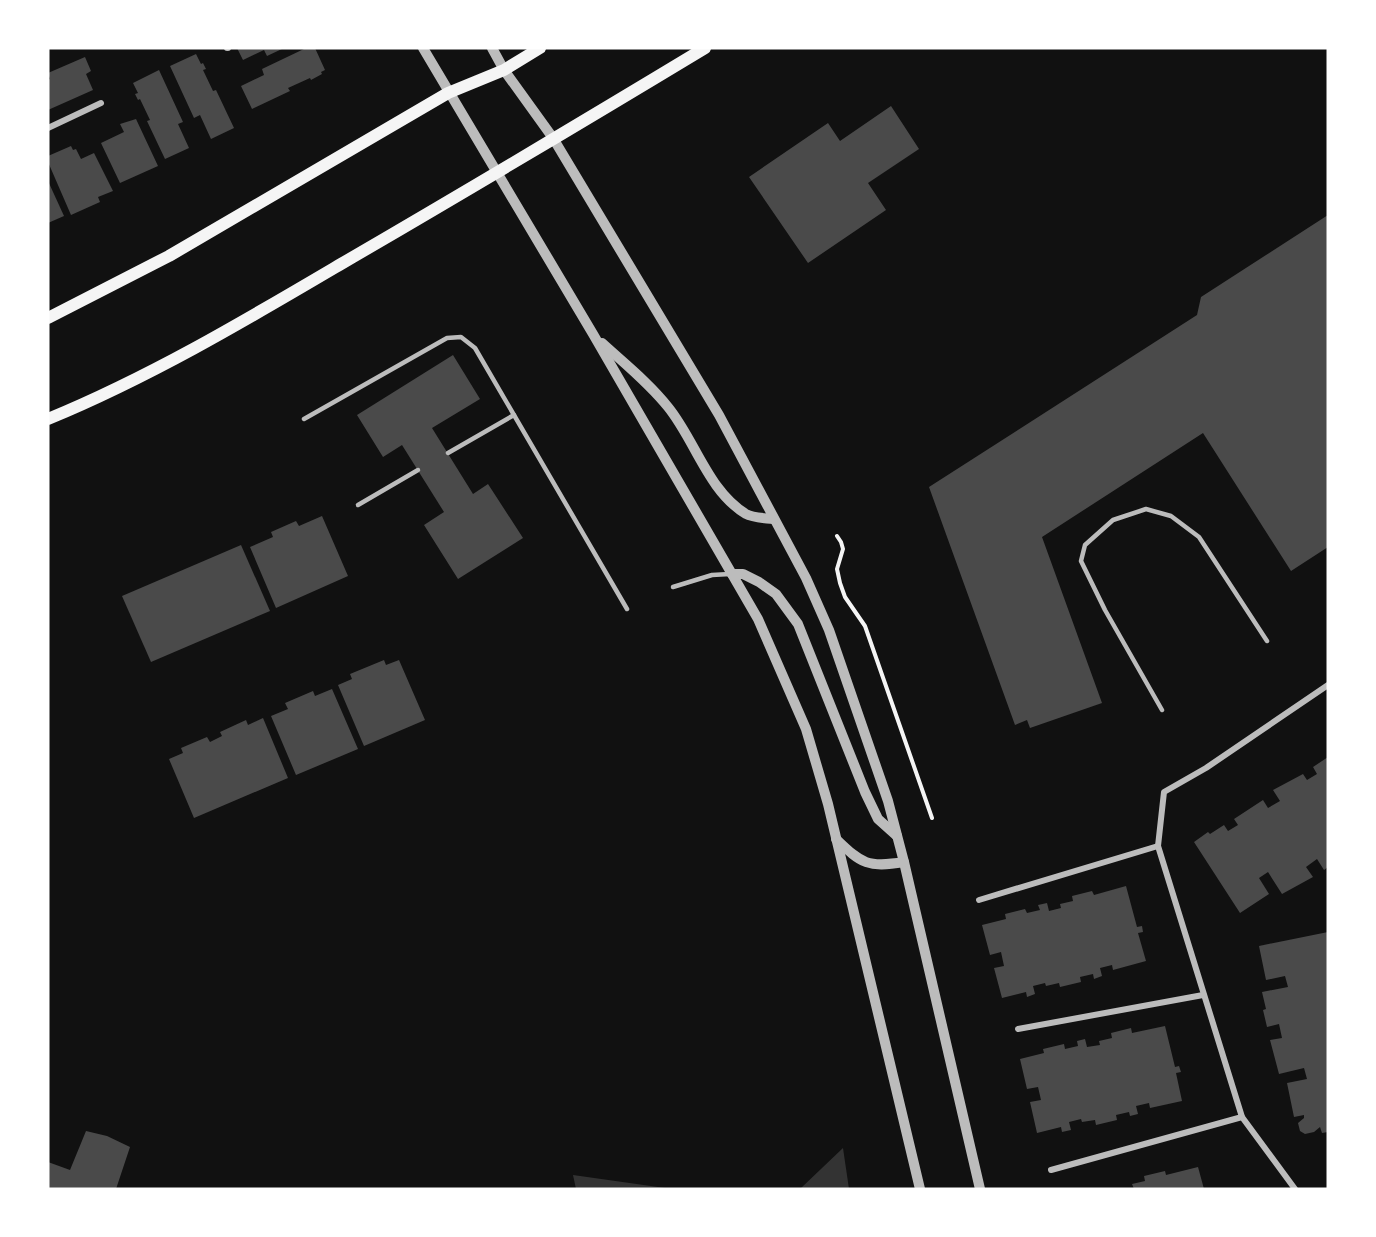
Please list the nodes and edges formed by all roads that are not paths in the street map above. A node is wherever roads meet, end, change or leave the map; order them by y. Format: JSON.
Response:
{"nodes":[{"id":1,"x":423,"y":48,"type":"edge"},
{"id":2,"x":492,"y":48,"type":"edge"},
{"id":3,"x":540,"y":48,"type":"edge"},
{"id":4,"x":705,"y":48,"type":"edge"},
{"id":5,"x":504,"y":70,"type":"junction"},
{"id":6,"x":448,"y":93,"type":"junction"},
{"id":7,"x":101,"y":103,"type":"dead end"},
{"id":8,"x":48,"y":128,"type":"edge"},
{"id":9,"x":553,"y":138,"type":"junction"},
{"id":10,"x":498,"y":173,"type":"junction"},
{"id":11,"x":48,"y":318,"type":"edge"},
{"id":12,"x":593,"y":334,"type":"junction"},
{"id":13,"x":514,"y":415,"type":"junction"},
{"id":14,"x":48,"y":419,"type":"edge"},
{"id":15,"x":304,"y":419,"type":"dead end"},
{"id":16,"x":448,"y":453,"type":"dead end"},
{"id":17,"x":418,"y":470,"type":"dead end"},
{"id":18,"x":358,"y":505,"type":"dead end"},
{"id":19,"x":773,"y":519,"type":"junction"},
{"id":20,"x":732,"y":574,"type":"junction"},
{"id":21,"x":673,"y":587,"type":"dead end"},
{"id":22,"x":627,"y":609,"type":"dead end"},
{"id":23,"x":1267,"y":641,"type":"dead end"},
{"id":24,"x":1328,"y":685,"type":"edge"},
{"id":25,"x":1162,"y":710,"type":"dead end"},
{"id":26,"x":897,"y":836,"type":"junction"},
{"id":27,"x":836,"y":839,"type":"junction"},
{"id":28,"x":1158,"y":846,"type":"junction"},
{"id":29,"x":904,"y":862,"type":"junction"},
{"id":30,"x":979,"y":900,"type":"dead end"},
{"id":31,"x":1203,"y":995,"type":"junction"},
{"id":32,"x":1018,"y":1029,"type":"dead end"},
{"id":33,"x":1242,"y":1117,"type":"junction"},
{"id":34,"x":1051,"y":1170,"type":"dead end"},
{"id":35,"x":920,"y":1189,"type":"edge"},
{"id":36,"x":980,"y":1189,"type":"edge"},
{"id":37,"x":1295,"y":1189,"type":"edge"}],
"edges":[{"from":1,"to":6,"type":"street"},
{"from":2,"to":5,"type":"street"},
{"from":3,"to":5,"type":"main road"},
{"from":4,"to":9,"type":"main road"},
{"from":5,"to":6,"type":"main road"},
{"from":5,"to":9,"type":"street"},
{"from":6,"to":10,"type":"street"},
{"from":6,"to":11,"type":"main road"},
{"from":7,"to":8,"type":"street"},
{"from":9,"to":10,"type":"main road"},
{"from":9,"to":19,"type":"street"},
{"from":10,"to":12,"type":"street"},
{"from":10,"to":14,"type":"main road"},
{"from":12,"to":19,"type":"street"},
{"from":12,"to":20,"type":"street"},
{"from":13,"to":15,"type":"lane"},
{"from":13,"to":16,"type":"lane"},
{"from":13,"to":22,"type":"lane"},
{"from":17,"to":18,"type":"lane"},
{"from":19,"to":26,"type":"street"},
{"from":20,"to":21,"type":"lane"},
{"from":20,"to":26,"type":"street"},
{"from":20,"to":27,"type":"street"},
{"from":23,"to":25,"type":"lane"},
{"from":24,"to":28,"type":"street"},
{"from":26,"to":29,"type":"street"},
{"from":27,"to":29,"type":"street"},
{"from":27,"to":35,"type":"street"},
{"from":28,"to":30,"type":"street"},
{"from":28,"to":31,"type":"street"},
{"from":29,"to":36,"type":"street"},
{"from":31,"to":32,"type":"street"},
{"from":31,"to":33,"type":"street"},
{"from":33,"to":34,"type":"street"},
{"from":33,"to":37,"type":"street"}]}
